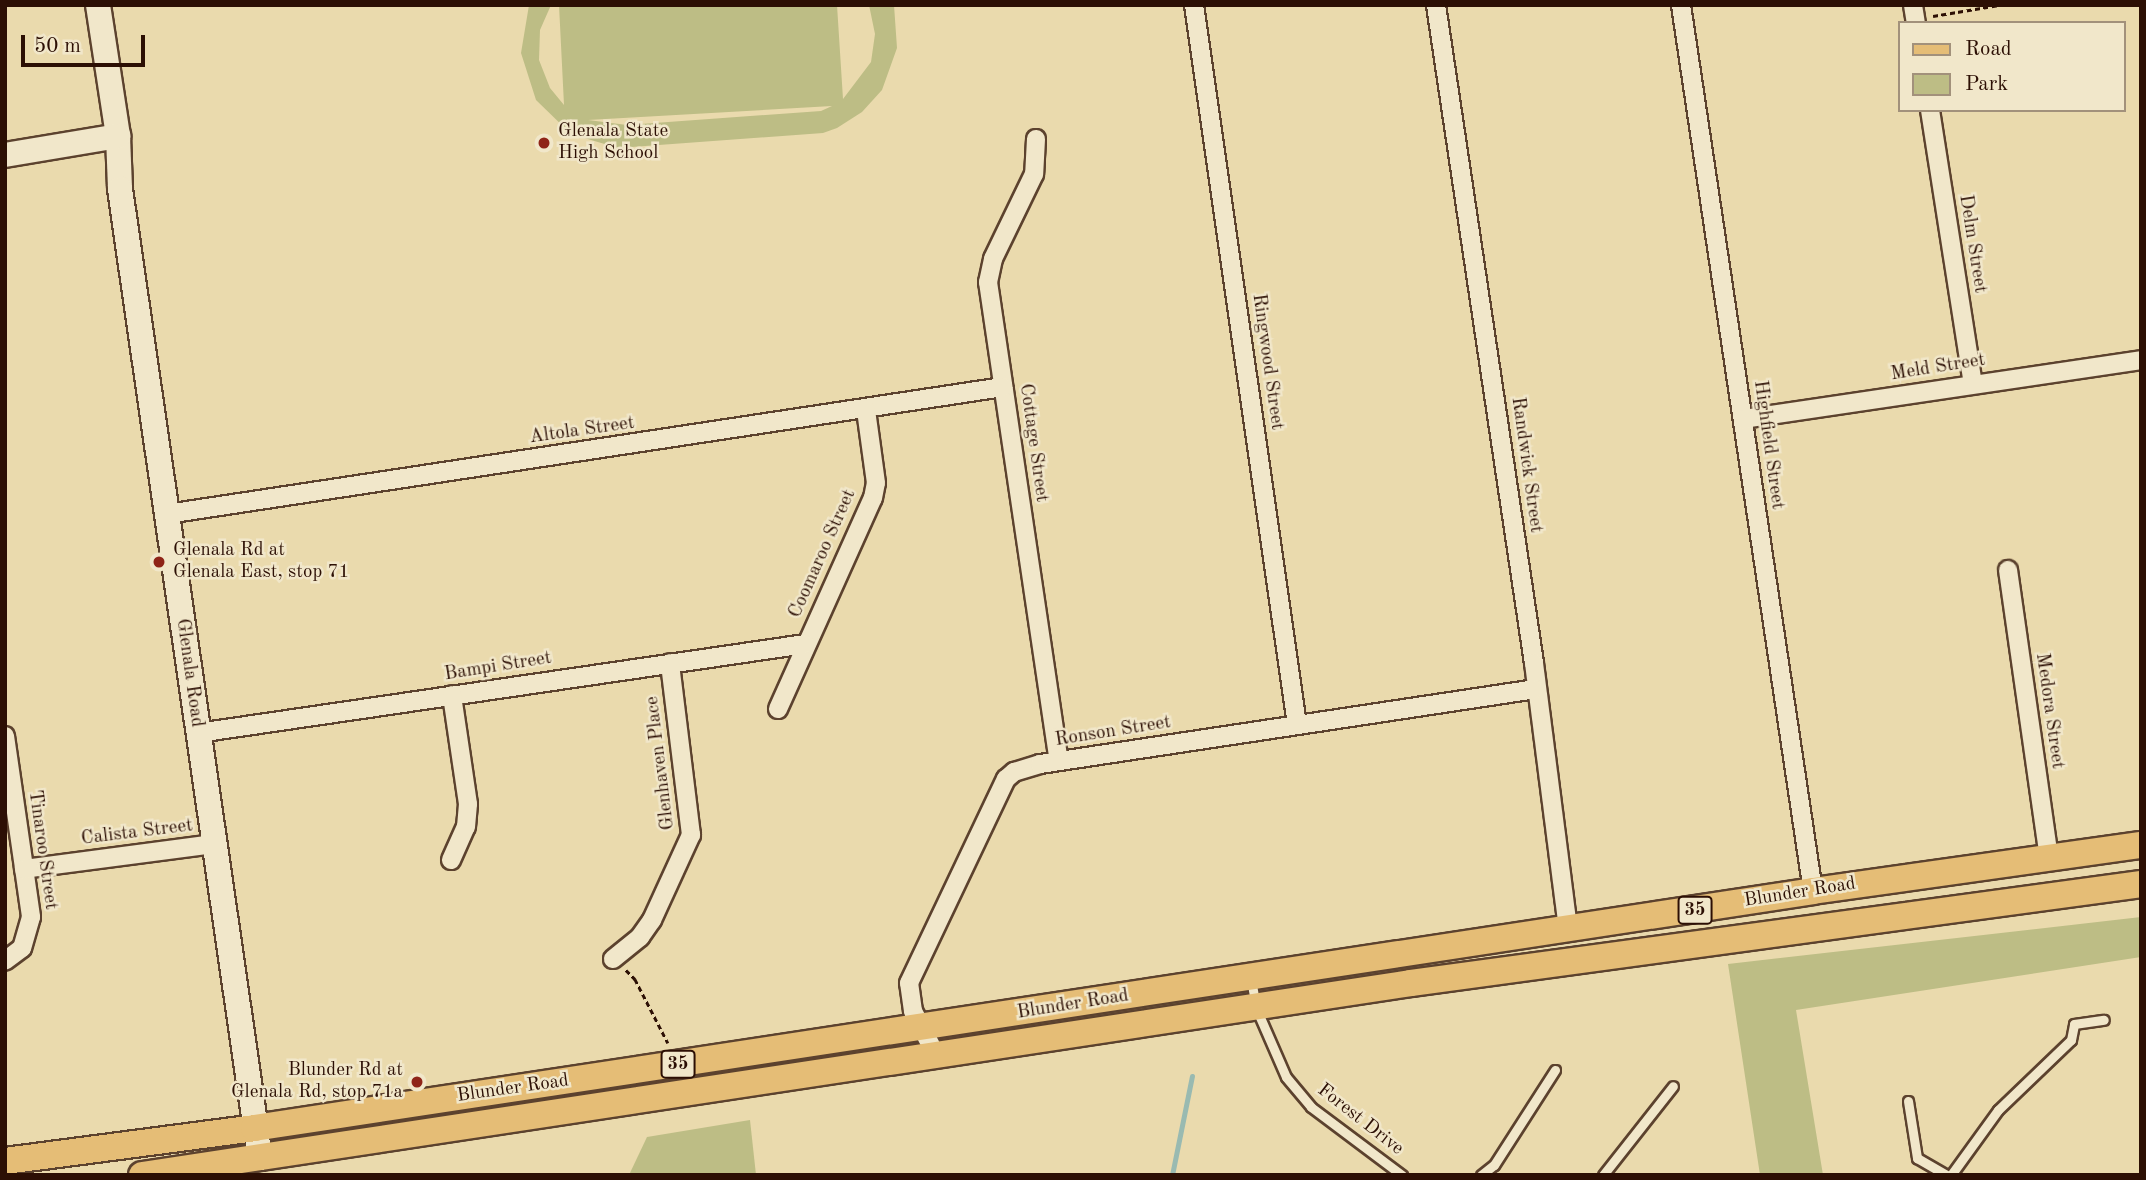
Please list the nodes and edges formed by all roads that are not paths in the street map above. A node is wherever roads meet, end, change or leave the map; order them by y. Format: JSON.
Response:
{"nodes":[{"id":1,"x":84,"y":5,"type":"edge"},
{"id":2,"x":98,"y":5,"type":"edge"},
{"id":3,"x":1194,"y":5,"type":"edge"},
{"id":4,"x":1436,"y":5,"type":"edge"},
{"id":5,"x":1681,"y":5,"type":"edge"},
{"id":6,"x":1930,"y":112,"type":"edge"},
{"id":7,"x":111,"y":137,"type":"junction"},
{"id":8,"x":1036,"y":139,"type":"dead end"},
{"id":9,"x":5,"y":155,"type":"edge"},
{"id":10,"x":2141,"y":360,"type":"edge"},
{"id":11,"x":1973,"y":384,"type":"junction"},
{"id":12,"x":1003,"y":387,"type":"junction"},
{"id":13,"x":866,"y":410,"type":"junction"},
{"id":14,"x":1743,"y":419,"type":"junction"},
{"id":15,"x":167,"y":514,"type":"junction"},
{"id":16,"x":2008,"y":570,"type":"dead end"},
{"id":17,"x":805,"y":643,"type":"junction"},
{"id":18,"x":670,"y":663,"type":"junction"},
{"id":19,"x":1534,"y":689,"type":"junction"},
{"id":20,"x":452,"y":695,"type":"junction"},
{"id":21,"x":778,"y":709,"type":"dead end"},
{"id":22,"x":1297,"y":725,"type":"junction"},
{"id":23,"x":198,"y":733,"type":"junction"},
{"id":24,"x":5,"y":736,"type":"edge"},
{"id":25,"x":1059,"y":761,"type":"junction"},
{"id":26,"x":214,"y":844,"type":"junction"},
{"id":27,"x":2141,"y":845,"type":"edge"},
{"id":28,"x":2049,"y":858,"type":"junction"},
{"id":29,"x":451,"y":860,"type":"dead end"},
{"id":30,"x":24,"y":869,"type":"junction"},
{"id":31,"x":2141,"y":884,"type":"edge"},
{"id":32,"x":1813,"y":891,"type":"junction"},
{"id":33,"x":1568,"y":930,"type":"junction"},
{"id":34,"x":613,"y":959,"type":"road end"},
{"id":35,"x":5,"y":961,"type":"edge"},
{"id":36,"x":1251,"y":977,"type":"junction"},
{"id":37,"x":1256,"y":1009,"type":"junction"},
{"id":38,"x":2104,"y":1020,"type":"dead end"},
{"id":39,"x":919,"y":1028,"type":"junction"},
{"id":40,"x":937,"y":1058,"type":"junction"},
{"id":41,"x":1555,"y":1070,"type":"dead end"},
{"id":42,"x":1672,"y":1086,"type":"dead end"},
{"id":43,"x":1908,"y":1101,"type":"dead end"},
{"id":44,"x":254,"y":1128,"type":"junction"},
{"id":45,"x":260,"y":1158,"type":"junction"},
{"id":46,"x":5,"y":1161,"type":"edge"},
{"id":47,"x":142,"y":1175,"type":"edge"},
{"id":48,"x":1402,"y":1175,"type":"edge"},
{"id":49,"x":1481,"y":1175,"type":"edge"},
{"id":50,"x":1603,"y":1175,"type":"edge"},
{"id":51,"x":1949,"y":1175,"type":"edge"}],
"edges":[{"from":1,"to":7,"type":"street","name":"Glenala Road"},
{"from":2,"to":7,"type":"street","name":"Glenala Road"},
{"from":3,"to":22,"type":"street","name":"Ringwood Street"},
{"from":4,"to":19,"type":"street","name":"Randwick Street"},
{"from":5,"to":14,"type":"street","name":"Highfield Street"},
{"from":6,"to":11,"type":"street","name":"Delm Street"},
{"from":7,"to":9,"type":"street"},
{"from":7,"to":15,"type":"street","name":"Glenala Road"},
{"from":8,"to":12,"type":"street","name":"Cottage Street"},
{"from":10,"to":11,"type":"street","name":"Meld Street"},
{"from":11,"to":14,"type":"street","name":"Meld Street"},
{"from":12,"to":13,"type":"street","name":"Altola Street"},
{"from":12,"to":25,"type":"street","name":"Cottage Street"},
{"from":13,"to":15,"type":"street","name":"Altola Street"},
{"from":13,"to":17,"type":"street","name":"Coomaroo Street"},
{"from":14,"to":32,"type":"street","name":"Highfield Street"},
{"from":15,"to":23,"type":"street","name":"Glenala Road"},
{"from":16,"to":28,"type":"street","name":"Medora Street"},
{"from":17,"to":18,"type":"street","name":"Bampi Street"},
{"from":17,"to":21,"type":"street","name":"Coomaroo Street"},
{"from":18,"to":20,"type":"street","name":"Bampi Street"},
{"from":18,"to":34,"type":"street","name":"Glenhaven Place"},
{"from":19,"to":22,"type":"street","name":"Ronson Street"},
{"from":19,"to":33,"type":"street","name":"Randwick Street"},
{"from":20,"to":23,"type":"street","name":"Bampi Street"},
{"from":20,"to":29,"type":"street"},
{"from":22,"to":25,"type":"street","name":"Ronson Street"},
{"from":23,"to":26,"type":"street","name":"Glenala Road"},
{"from":24,"to":30,"type":"street","name":"Tinaroo Street"},
{"from":25,"to":39,"type":"street","name":"Ronson Street"},
{"from":26,"to":30,"type":"street","name":"Calista Street"},
{"from":26,"to":44,"type":"street","name":"Glenala Road"},
{"from":27,"to":28,"type":"main road","name":"Blunder Road","number":"35"},
{"from":28,"to":32,"type":"main road","name":"Blunder Road","number":"35"},
{"from":30,"to":35,"type":"street","name":"Tinaroo Street"},
{"from":31,"to":37,"type":"main road","name":"Blunder Road","number":"35"},
{"from":32,"to":33,"type":"main road","name":"Blunder Road","number":"35"},
{"from":33,"to":36,"type":"main road","name":"Blunder Road","number":"35"},
{"from":36,"to":37,"type":"lane","name":"Forest Drive"},
{"from":36,"to":39,"type":"main road","name":"Blunder Road","number":"35"},
{"from":37,"to":40,"type":"main road","name":"Blunder Road","number":"35"},
{"from":37,"to":48,"type":"lane","name":"Forest Drive"},
{"from":38,"to":51,"type":"lane"},
{"from":39,"to":40,"type":"street","name":"Ronson Street"},
{"from":39,"to":44,"type":"main road","name":"Blunder Road","number":"35"},
{"from":40,"to":45,"type":"main road","name":"Blunder Road","number":"35"},
{"from":41,"to":49,"type":"lane"},
{"from":42,"to":50,"type":"lane"},
{"from":43,"to":51,"type":"lane"},
{"from":44,"to":45,"type":"street","name":"Glenala Road"},
{"from":44,"to":46,"type":"main road","name":"Blunder Road","number":"35"},
{"from":45,"to":47,"type":"main road","name":"Blunder Road","number":"35"}]}
